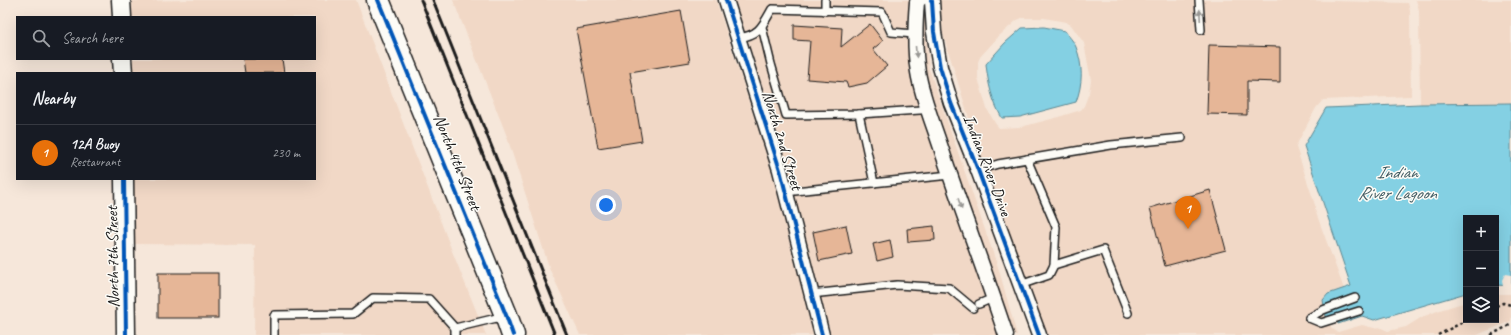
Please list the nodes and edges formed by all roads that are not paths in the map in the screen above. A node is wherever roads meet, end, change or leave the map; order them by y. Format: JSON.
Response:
{"nodes":[{"id":1,"x":122,"y":0,"type":"edge"},
{"id":2,"x":378,"y":0,"type":"edge"},
{"id":3,"x":726,"y":0,"type":"edge"},
{"id":4,"x":825,"y":0,"type":"edge"},
{"id":5,"x":919,"y":0,"type":"edge"},
{"id":6,"x":931,"y":0,"type":"edge"},
{"id":7,"x":1199,"y":0,"type":"edge"},
{"id":8,"x":825,"y":11,"type":"junction"},
{"id":9,"x":122,"y":16,"type":"edge"},
{"id":10,"x":762,"y":27,"type":"junction"},
{"id":11,"x":1201,"y":30,"type":"dead end"},
{"id":12,"x":914,"y":34,"type":"junction"},
{"id":13,"x":738,"y":38,"type":"junction"},
{"id":14,"x":122,"y":60,"type":"edge"},
{"id":15,"x":122,"y":72,"type":"edge"},
{"id":16,"x":928,"y":108,"type":"junction"},
{"id":17,"x":859,"y":114,"type":"junction"},
{"id":18,"x":1182,"y":138,"type":"dead end"},
{"id":19,"x":1027,"y":159,"type":"junction"},
{"id":20,"x":978,"y":170,"type":"junction"},
{"id":21,"x":950,"y":175,"type":"junction"},
{"id":22,"x":124,"y":180,"type":"edge"},
{"id":23,"x":874,"y":183,"type":"junction"},
{"id":24,"x":785,"y":192,"type":"junction"},
{"id":25,"x":1054,"y":265,"type":"junction"},
{"id":26,"x":1020,"y":285,"type":"junction"},
{"id":27,"x":811,"y":294,"type":"junction"},
{"id":28,"x":994,"y":298,"type":"junction"},
{"id":29,"x":1355,"y":298,"type":"dead end"},
{"id":30,"x":1359,"y":312,"type":"dead end"},
{"id":31,"x":1128,"y":313,"type":"dead end"},
{"id":32,"x":509,"y":325,"type":"edge"},
{"id":33,"x":455,"y":332,"type":"edge"},
{"id":34,"x":126,"y":335,"type":"edge"},
{"id":35,"x":274,"y":335,"type":"edge"},
{"id":36,"x":822,"y":335,"type":"edge"},
{"id":37,"x":1006,"y":335,"type":"edge"},
{"id":38,"x":1039,"y":335,"type":"edge"}],
"edges":[{"from":1,"to":9,"type":"street"},
{"from":2,"to":32,"type":"main road","name":"North 4th Street"},
{"from":3,"to":13,"type":"street","name":"North 2nd Street"},
{"from":4,"to":8,"type":"lane"},
{"from":5,"to":12,"type":"street"},
{"from":6,"to":20,"type":"street","name":"Indian River Drive"},
{"from":11,"to":7,"type":"lane","one_way":true},
{"from":8,"to":10,"type":"lane"},
{"from":8,"to":12,"type":"lane"},
{"from":10,"to":13,"type":"lane"},
{"from":10,"to":17,"type":"lane"},
{"from":12,"to":16,"type":"street","one_way":true},
{"from":13,"to":24,"type":"street","name":"North 2nd Street"},
{"from":14,"to":15,"type":"street"},
{"from":16,"to":17,"type":"lane"},
{"from":16,"to":21,"type":"street"},
{"from":17,"to":23,"type":"lane"},
{"from":18,"to":19,"type":"lane"},
{"from":19,"to":20,"type":"lane"},
{"from":19,"to":25,"type":"lane"},
{"from":20,"to":26,"type":"street","name":"Indian River Drive"},
{"from":21,"to":23,"type":"lane"},
{"from":21,"to":28,"type":"street","one_way":true},
{"from":22,"to":34,"type":"street","name":"North 7th Street"},
{"from":23,"to":24,"type":"lane"},
{"from":24,"to":27,"type":"street","name":"North 2nd Street"},
{"from":25,"to":26,"type":"lane"},
{"from":25,"to":31,"type":"lane"},
{"from":26,"to":38,"type":"street","name":"Indian River Drive"},
{"from":27,"to":28,"type":"lane"},
{"from":27,"to":36,"type":"street","name":"North 2nd Street"},
{"from":28,"to":37,"type":"street"},
{"from":29,"to":30,"type":"lane"},
{"from":32,"to":33,"type":"lane"},
{"from":33,"to":35,"type":"lane"}]}
